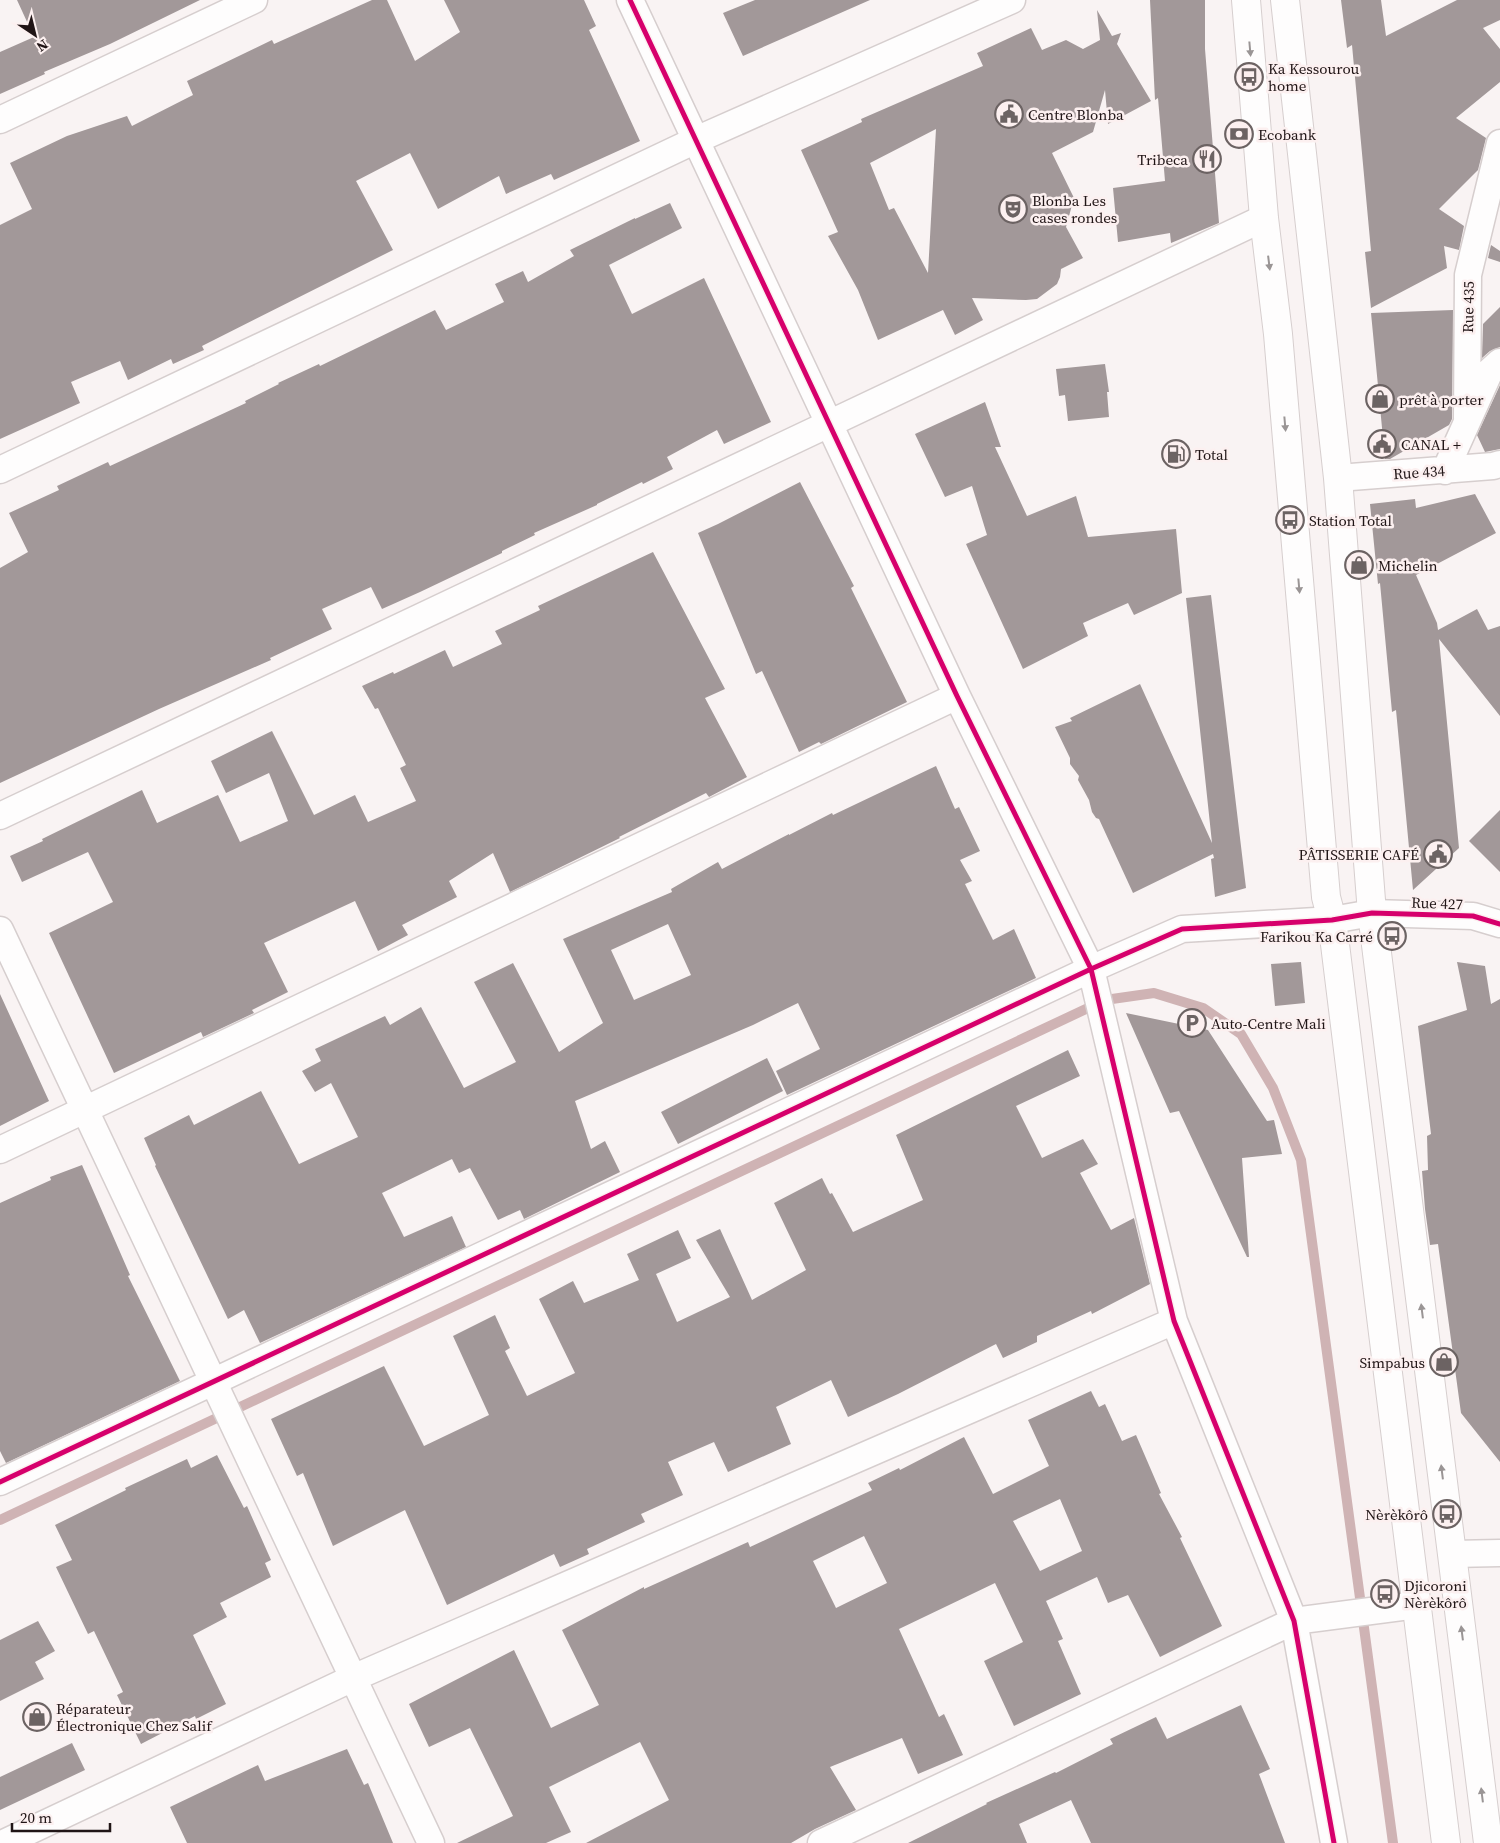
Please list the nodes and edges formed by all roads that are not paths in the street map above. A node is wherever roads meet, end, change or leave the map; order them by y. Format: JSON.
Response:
{"nodes":[{"id":1,"x":254,"y":0,"type":"edge"},
{"id":2,"x":630,"y":0,"type":"edge"},
{"id":3,"x":1012,"y":0,"type":"edge"},
{"id":4,"x":1246,"y":0,"type":"edge"},
{"id":5,"x":1285,"y":0,"type":"edge"},
{"id":6,"x":0,"y":120,"type":"edge"},
{"id":7,"x":696,"y":140,"type":"junction"},
{"id":8,"x":1500,"y":143,"type":"edge"},
{"id":9,"x":1264,"y":218,"type":"junction"},
{"id":10,"x":1500,"y":362,"type":"edge"},
{"id":11,"x":1467,"y":418,"type":"junction"},
{"id":12,"x":829,"y":424,"type":"junction"},
{"id":13,"x":1498,"y":469,"type":"edge"},
{"id":14,"x":0,"y":470,"type":"edge"},
{"id":15,"x":1445,"y":470,"type":"junction"},
{"id":16,"x":1338,"y":478,"type":"junction"},
{"id":17,"x":958,"y":696,"type":"junction"},
{"id":18,"x":0,"y":816,"type":"edge"},
{"id":19,"x":1372,"y":913,"type":"junction"},
{"id":20,"x":1332,"y":920,"type":"junction"},
{"id":21,"x":1500,"y":924,"type":"edge"},
{"id":22,"x":0,"y":930,"type":"edge"},
{"id":23,"x":1091,"y":969,"type":"junction"},
{"id":24,"x":85,"y":1109,"type":"junction"},
{"id":25,"x":0,"y":1150,"type":"edge"},
{"id":26,"x":1174,"y":1321,"type":"junction"},
{"id":27,"x":213,"y":1382,"type":"junction"},
{"id":28,"x":0,"y":1482,"type":"edge"},
{"id":29,"x":1500,"y":1553,"type":"edge"},
{"id":30,"x":1452,"y":1554,"type":"junction"},
{"id":31,"x":1416,"y":1606,"type":"junction"},
{"id":32,"x":1294,"y":1621,"type":"junction"},
{"id":33,"x":352,"y":1678,"type":"junction"},
{"id":34,"x":4,"y":1843,"type":"edge"},
{"id":35,"x":431,"y":1843,"type":"edge"},
{"id":36,"x":821,"y":1843,"type":"edge"},
{"id":37,"x":1334,"y":1843,"type":"edge"},
{"id":38,"x":1446,"y":1843,"type":"edge"},
{"id":39,"x":1488,"y":1843,"type":"edge"}],
"edges":[{"from":1,"to":6,"type":"street"},
{"from":2,"to":7,"type":"street"},
{"from":3,"to":7,"type":"street"},
{"from":4,"to":9,"type":"main road","one_way":true},
{"from":5,"to":16,"type":"main road"},
{"from":7,"to":12,"type":"street"},
{"from":7,"to":14,"type":"street"},
{"from":8,"to":11,"type":"street","name":"Rue 435"},
{"from":9,"to":12,"type":"street"},
{"from":9,"to":20,"type":"main road","one_way":true},
{"from":10,"to":11,"type":"street"},
{"from":11,"to":15,"type":"street","name":"Rue 435"},
{"from":12,"to":17,"type":"street"},
{"from":12,"to":18,"type":"street"},
{"from":13,"to":15,"type":"street","name":"Rue 434"},
{"from":15,"to":16,"type":"street","name":"Rue 434"},
{"from":16,"to":19,"type":"main road"},
{"from":17,"to":23,"type":"street"},
{"from":17,"to":24,"type":"street"},
{"from":19,"to":20,"type":"street","name":"Rue 427"},
{"from":19,"to":21,"type":"street","name":"Rue 427"},
{"from":30,"to":19,"type":"main road","one_way":true},
{"from":20,"to":23,"type":"street","name":"Rue 427"},
{"from":20,"to":31,"type":"main road"},
{"from":22,"to":24,"type":"street"},
{"from":23,"to":26,"type":"street"},
{"from":23,"to":27,"type":"street","name":"Rue 427"},
{"from":24,"to":25,"type":"street"},
{"from":24,"to":27,"type":"street"},
{"from":26,"to":32,"type":"street"},
{"from":26,"to":33,"type":"street"},
{"from":27,"to":28,"type":"street","name":"Rue 427"},
{"from":27,"to":33,"type":"street"},
{"from":29,"to":30,"type":"street"},
{"from":39,"to":30,"type":"main road","one_way":true},
{"from":31,"to":32,"type":"street"},
{"from":31,"to":38,"type":"main road"},
{"from":32,"to":36,"type":"street"},
{"from":32,"to":37,"type":"street"},
{"from":33,"to":34,"type":"street"},
{"from":33,"to":35,"type":"street"}]}
